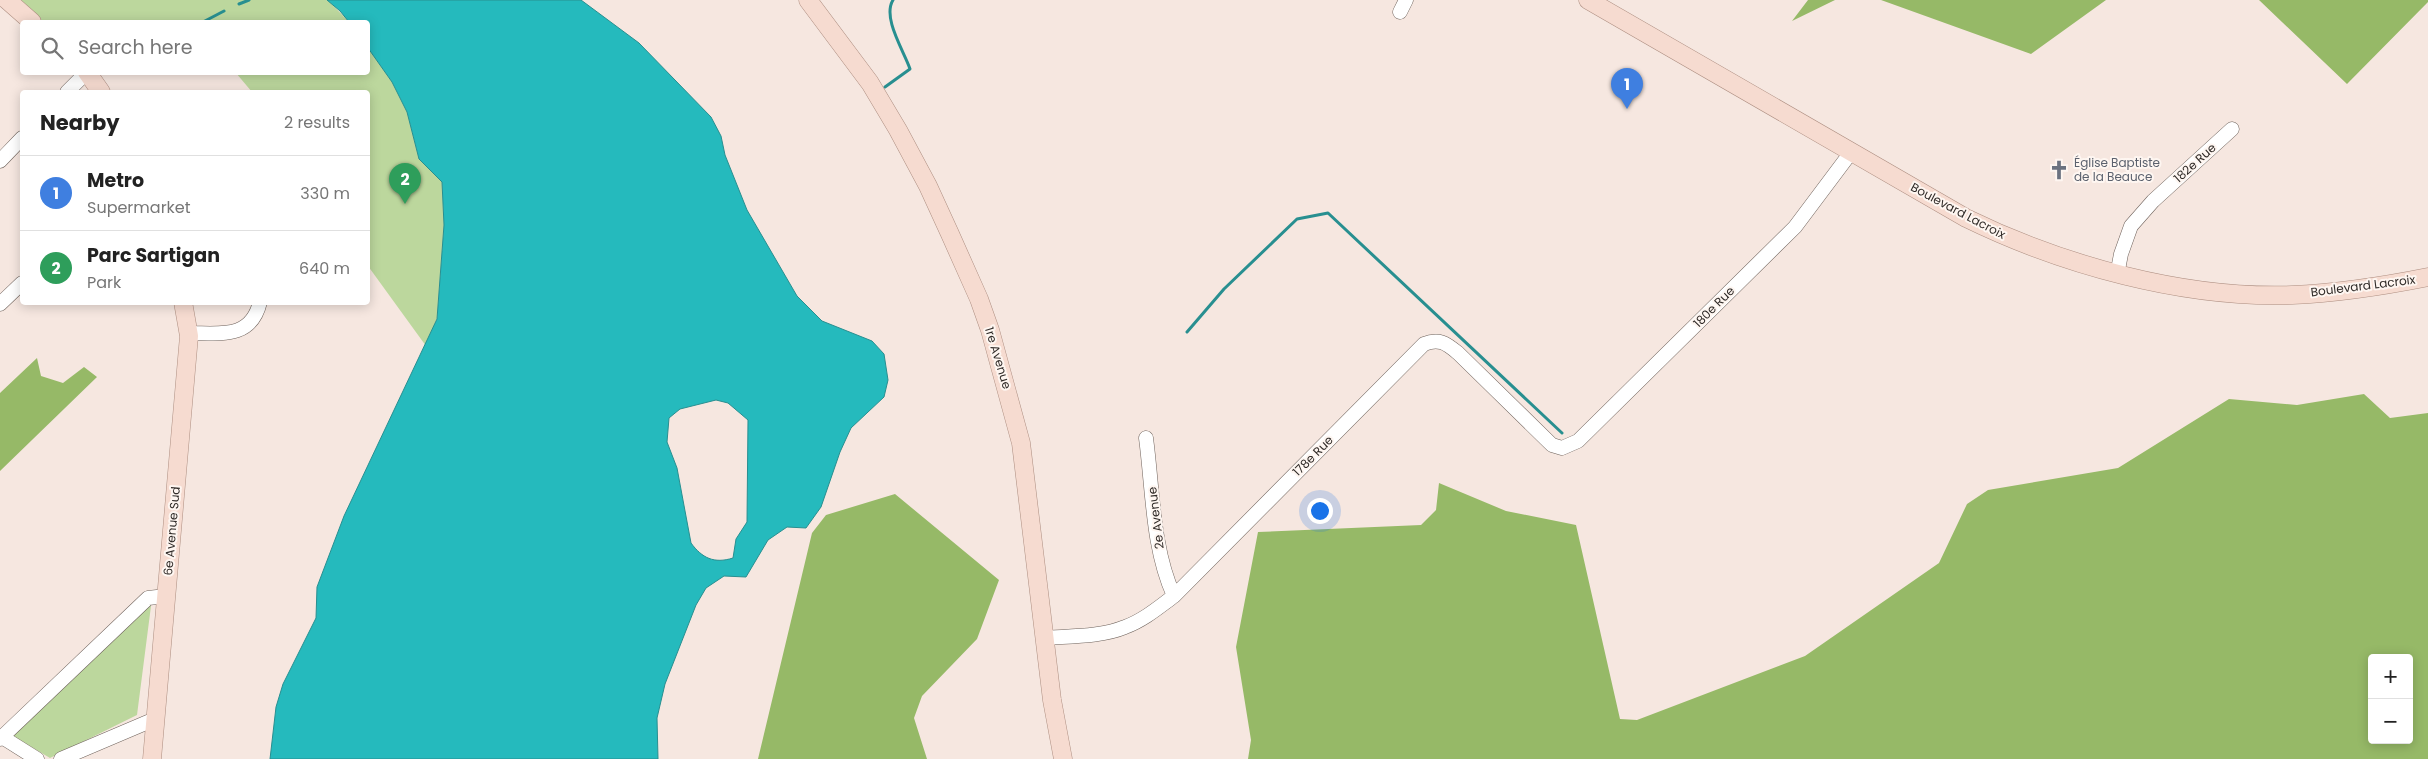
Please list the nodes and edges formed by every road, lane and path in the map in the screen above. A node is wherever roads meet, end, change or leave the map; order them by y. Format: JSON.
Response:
{"nodes":[{"id":1,"x":6,"y":0,"type":"edge"},
{"id":2,"x":808,"y":0,"type":"edge"},
{"id":3,"x":1588,"y":0,"type":"edge"},
{"id":4,"x":30,"y":20,"type":"edge"},
{"id":5,"x":84,"y":75,"type":"edge"},
{"id":6,"x":89,"y":75,"type":"edge"},
{"id":7,"x":69,"y":90,"type":"edge"},
{"id":8,"x":100,"y":90,"type":"edge"},
{"id":9,"x":2232,"y":129,"type":"dead end"},
{"id":10,"x":20,"y":140,"type":"edge"},
{"id":11,"x":1852,"y":151,"type":"junction"},
{"id":12,"x":0,"y":161,"type":"edge"},
{"id":13,"x":2117,"y":274,"type":"junction"},
{"id":14,"x":2428,"y":277,"type":"edge"},
{"id":15,"x":20,"y":284,"type":"edge"},
{"id":16,"x":0,"y":304,"type":"edge"},
{"id":17,"x":183,"y":305,"type":"edge"},
{"id":18,"x":259,"y":305,"type":"edge"},
{"id":19,"x":188,"y":334,"type":"junction"},
{"id":20,"x":1146,"y":438,"type":"dead end"},
{"id":21,"x":1562,"y":448,"type":"joint"},
{"id":22,"x":166,"y":596,"type":"junction"},
{"id":23,"x":1174,"y":596,"type":"junction"},
{"id":24,"x":1044,"y":638,"type":"junction"},
{"id":25,"x":155,"y":719,"type":"junction"},
{"id":26,"x":1,"y":738,"type":"edge"},
{"id":27,"x":37,"y":759,"type":"edge"},
{"id":28,"x":61,"y":759,"type":"edge"},
{"id":29,"x":152,"y":759,"type":"edge"},
{"id":30,"x":1063,"y":759,"type":"edge"}],
"edges":[{"from":1,"to":4,"type":"main road"},
{"from":2,"to":24,"type":"main road","name":"1re Avenue"},
{"from":3,"to":11,"type":"main road","name":"Boulevard Lacroix"},
{"from":5,"to":7,"type":"street"},
{"from":6,"to":8,"type":"main road"},
{"from":9,"to":13,"type":"street","name":"182e Rue"},
{"from":10,"to":12,"type":"street"},
{"from":11,"to":13,"type":"main road","name":"Boulevard Lacroix"},
{"from":11,"to":21,"type":"street","name":"180e Rue"},
{"from":13,"to":14,"type":"main road","name":"Boulevard Lacroix"},
{"from":15,"to":16,"type":"street"},
{"from":17,"to":19,"type":"main road","name":"6e Avenue Sud"},
{"from":18,"to":19,"type":"street"},
{"from":19,"to":22,"type":"main road","name":"6e Avenue Sud"},
{"from":20,"to":23,"type":"street","name":"2e Avenue"},
{"from":21,"to":23,"type":"street","name":"178e Rue"},
{"from":22,"to":25,"type":"main road","name":"6e Avenue Sud"},
{"from":22,"to":26,"type":"street"},
{"from":23,"to":24,"type":"street","name":"178e Rue"},
{"from":24,"to":30,"type":"main road","name":"1re Avenue"},
{"from":25,"to":28,"type":"street"},
{"from":25,"to":29,"type":"main road","name":"6e Avenue Sud"},
{"from":26,"to":27,"type":"street"}]}
